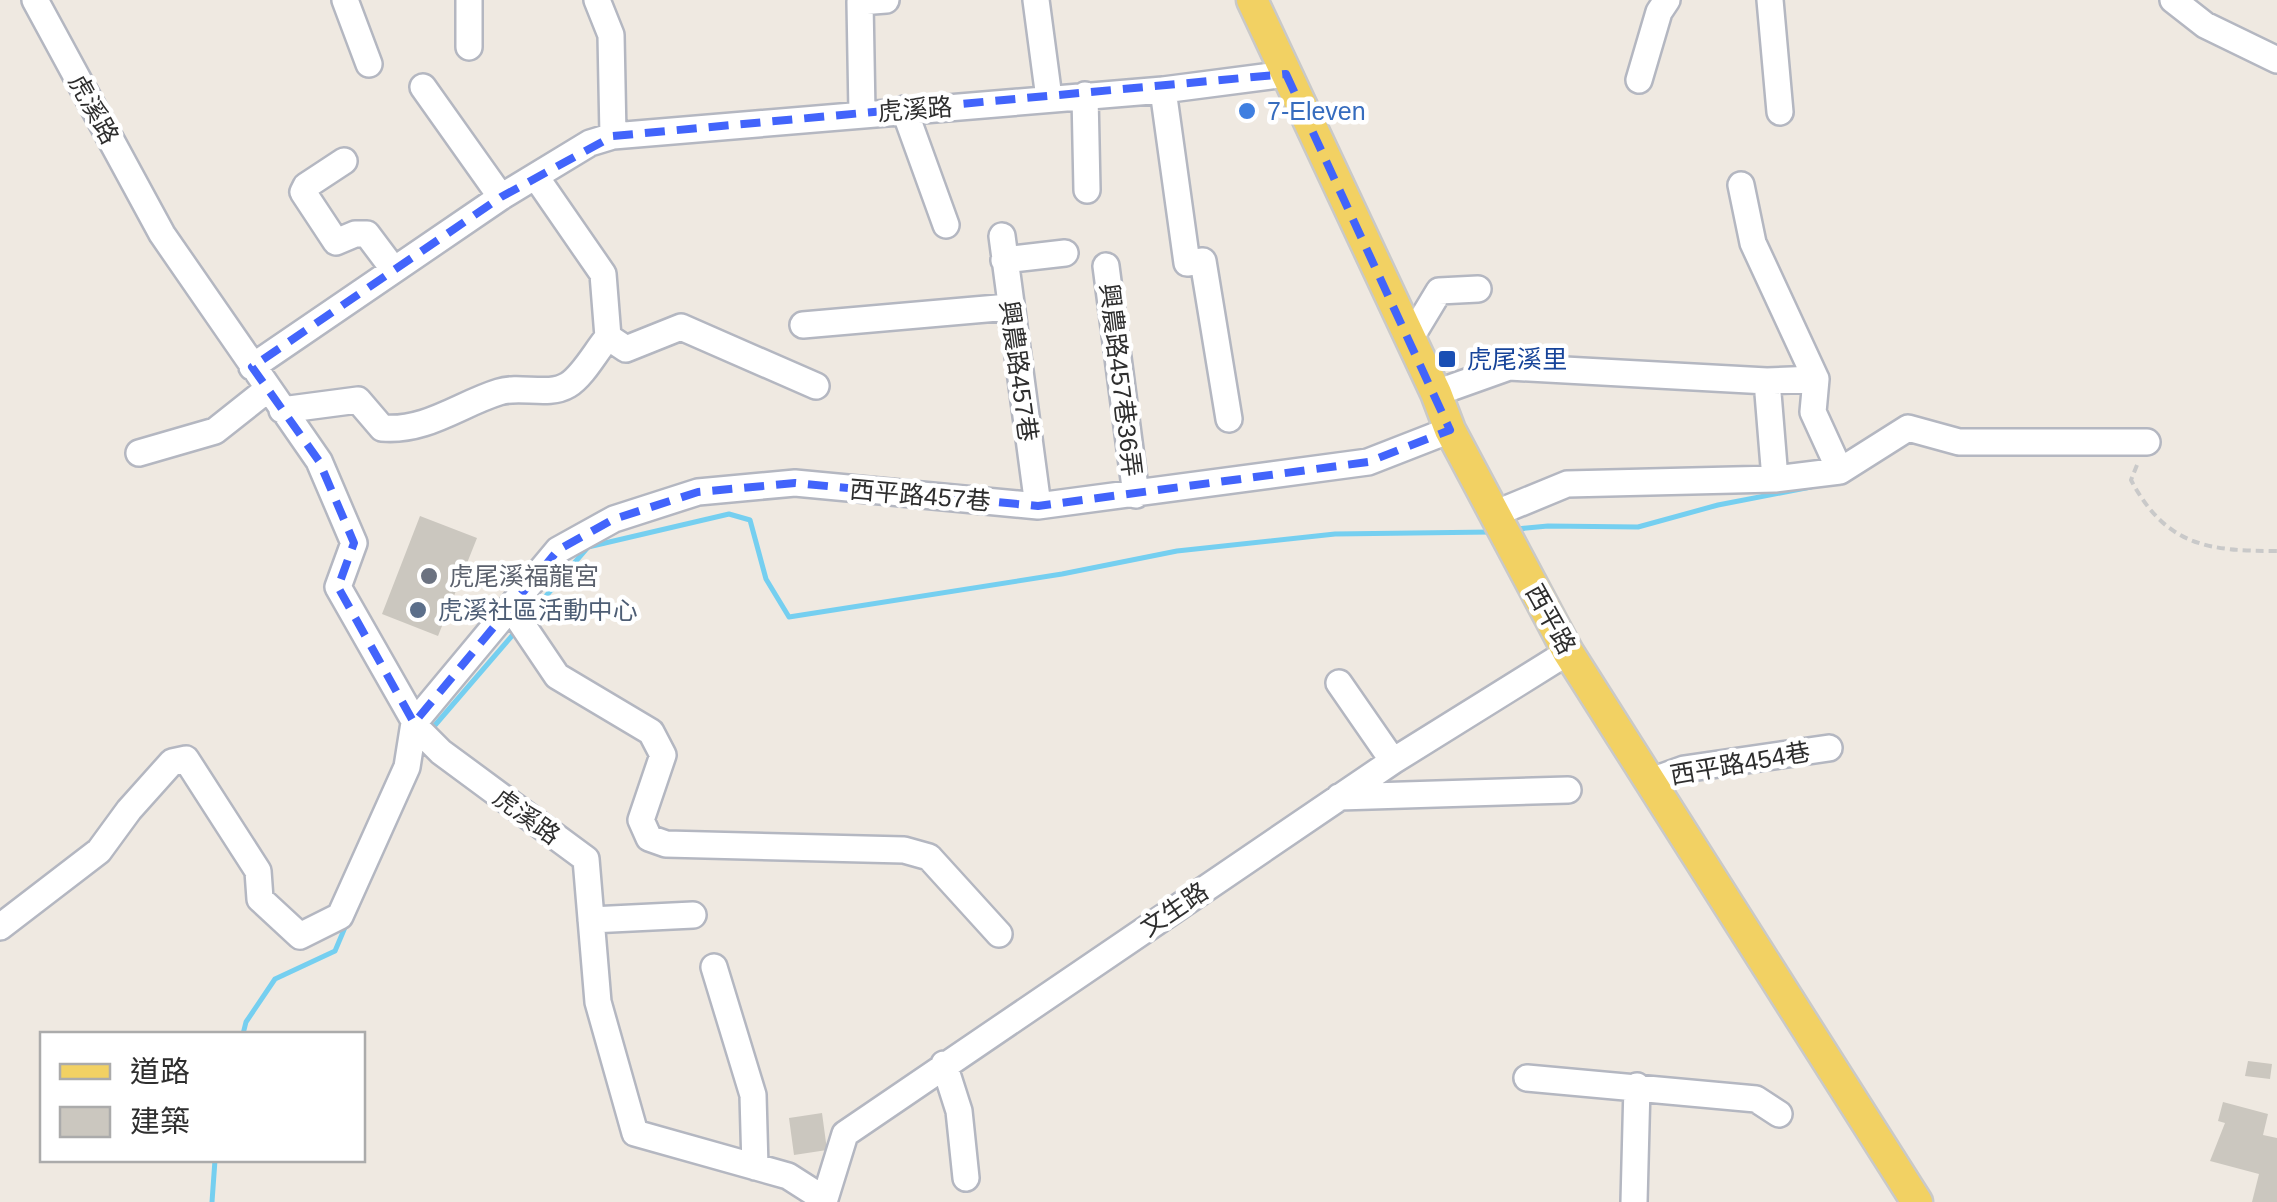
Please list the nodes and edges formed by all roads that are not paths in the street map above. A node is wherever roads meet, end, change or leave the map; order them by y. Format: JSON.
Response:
{"nodes":[{"id":1,"x":35,"y":0,"type":"edge"},
{"id":2,"x":344,"y":0,"type":"edge"},
{"id":3,"x":468,"y":0,"type":"edge"},
{"id":4,"x":597,"y":0,"type":"edge"},
{"id":5,"x":886,"y":0,"type":"edge"},
{"id":6,"x":1036,"y":0,"type":"edge"},
{"id":7,"x":1252,"y":0,"type":"edge"},
{"id":8,"x":1668,"y":0,"type":"edge"},
{"id":9,"x":1770,"y":0,"type":"edge"},
{"id":10,"x":2173,"y":0,"type":"edge"},
{"id":11,"x":469,"y":47,"type":"dead end"},
{"id":12,"x":2277,"y":60,"type":"edge"},
{"id":13,"x":369,"y":64,"type":"dead end"},
{"id":14,"x":1286,"y":74,"type":"junction"},
{"id":15,"x":1639,"y":80,"type":"dead end"},
{"id":16,"x":423,"y":87,"type":"dead end"},
{"id":17,"x":1163,"y":90,"type":"junction"},
{"id":18,"x":1086,"y":96,"type":"junction"},
{"id":19,"x":1048,"y":98,"type":"junction"},
{"id":20,"x":904,"y":110,"type":"junction"},
{"id":21,"x":862,"y":112,"type":"junction"},
{"id":22,"x":1780,"y":112,"type":"dead end"},
{"id":23,"x":613,"y":136,"type":"junction"},
{"id":24,"x":344,"y":160,"type":"dead end"},
{"id":25,"x":536,"y":178,"type":"junction"},
{"id":26,"x":1741,"y":185,"type":"dead end"},
{"id":27,"x":1087,"y":190,"type":"dead end"},
{"id":28,"x":502,"y":197,"type":"junction"},
{"id":29,"x":946,"y":225,"type":"dead end"},
{"id":30,"x":1065,"y":253,"type":"dead end"},
{"id":31,"x":1106,"y":266,"type":"dead end"},
{"id":32,"x":394,"y":270,"type":"junction"},
{"id":33,"x":1478,"y":289,"type":"dead end"},
{"id":34,"x":1010,"y":307,"type":"junction"},
{"id":35,"x":803,"y":325,"type":"dead end"},
{"id":36,"x":608,"y":337,"type":"junction"},
{"id":37,"x":1410,"y":339,"type":"junction"},
{"id":38,"x":252,"y":367,"type":"junction"},
{"id":39,"x":1816,"y":379,"type":"junction"},
{"id":40,"x":1767,"y":380,"type":"junction"},
{"id":41,"x":816,"y":386,"type":"dead end"},
{"id":42,"x":1436,"y":393,"type":"junction"},
{"id":43,"x":275,"y":399,"type":"junction"},
{"id":44,"x":1229,"y":419,"type":"dead end"},
{"id":45,"x":1450,"y":430,"type":"junction"},
{"id":46,"x":2147,"y":442,"type":"road end"},
{"id":47,"x":139,"y":453,"type":"dead end"},
{"id":48,"x":1840,"y":471,"type":"junction"},
{"id":49,"x":1775,"y":479,"type":"junction"},
{"id":50,"x":1136,"y":495,"type":"junction"},
{"id":51,"x":1038,"y":506,"type":"junction"},
{"id":52,"x":1494,"y":514,"type":"junction"},
{"id":53,"x":510,"y":608,"type":"junction"},
{"id":54,"x":1568,"y":652,"type":"junction"},
{"id":55,"x":1339,"y":683,"type":"dead end"},
{"id":56,"x":421,"y":720,"type":"junction"},
{"id":57,"x":1830,"y":748,"type":"dead end"},
{"id":58,"x":1393,"y":761,"type":"junction"},
{"id":59,"x":1651,"y":781,"type":"junction"},
{"id":60,"x":1568,"y":790,"type":"dead end"},
{"id":61,"x":1339,"y":797,"type":"junction"},
{"id":62,"x":693,"y":916,"type":"dead end"},
{"id":63,"x":591,"y":920,"type":"junction"},
{"id":64,"x":0,"y":927,"type":"edge"},
{"id":65,"x":999,"y":934,"type":"dead end"},
{"id":66,"x":714,"y":967,"type":"dead end"},
{"id":67,"x":944,"y":1064,"type":"junction"},
{"id":68,"x":1527,"y":1078,"type":"dead end"},
{"id":69,"x":1637,"y":1086,"type":"junction"},
{"id":70,"x":1778,"y":1114,"type":"dead end"},
{"id":71,"x":755,"y":1168,"type":"junction"},
{"id":72,"x":966,"y":1178,"type":"dead end"},
{"id":73,"x":824,"y":1201,"type":"edge"},
{"id":74,"x":1634,"y":1202,"type":"edge"},
{"id":75,"x":1917,"y":1202,"type":"edge"}],
"edges":[{"from":1,"to":38,"type":"street","name":"虎溪路"},
{"from":2,"to":13,"type":"street"},
{"from":3,"to":11,"type":"street"},
{"from":4,"to":23,"type":"street"},
{"from":5,"to":21,"type":"street"},
{"from":6,"to":19,"type":"street"},
{"from":7,"to":14,"type":"main road","name":"西平路"},
{"from":8,"to":15,"type":"street"},
{"from":9,"to":22,"type":"street"},
{"from":10,"to":12,"type":"street"},
{"from":14,"to":17,"type":"street","name":"虎溪路"},
{"from":14,"to":37,"type":"main road","name":"西平路"},
{"from":16,"to":28,"type":"street"},
{"from":17,"to":18,"type":"street","name":"虎溪路"},
{"from":17,"to":44,"type":"street"},
{"from":18,"to":19,"type":"street","name":"虎溪路"},
{"from":18,"to":27,"type":"street"},
{"from":19,"to":20,"type":"street","name":"虎溪路"},
{"from":20,"to":21,"type":"street","name":"虎溪路"},
{"from":20,"to":29,"type":"street"},
{"from":21,"to":23,"type":"street","name":"虎溪路"},
{"from":23,"to":25,"type":"street","name":"虎溪路"},
{"from":24,"to":32,"type":"street"},
{"from":25,"to":28,"type":"street","name":"虎溪路"},
{"from":25,"to":36,"type":"street"},
{"from":26,"to":39,"type":"street"},
{"from":28,"to":32,"type":"street","name":"虎溪路"},
{"from":30,"to":34,"type":"street","name":"興農路457巷"},
{"from":31,"to":50,"type":"street","name":"興農路457巷36弄"},
{"from":32,"to":38,"type":"street","name":"虎溪路"},
{"from":33,"to":37,"type":"street"},
{"from":34,"to":35,"type":"street"},
{"from":34,"to":51,"type":"street","name":"興農路457巷"},
{"from":36,"to":41,"type":"street"},
{"from":36,"to":43,"type":"street"},
{"from":37,"to":42,"type":"main road","name":"西平路"},
{"from":38,"to":43,"type":"street","name":"虎溪路"},
{"from":39,"to":40,"type":"street"},
{"from":39,"to":48,"type":"street"},
{"from":40,"to":42,"type":"street"},
{"from":40,"to":49,"type":"street"},
{"from":42,"to":45,"type":"main road","name":"西平路"},
{"from":43,"to":47,"type":"street"},
{"from":43,"to":56,"type":"street","name":"虎溪路"},
{"from":45,"to":50,"type":"street","name":"西平路457巷"},
{"from":45,"to":52,"type":"main road","name":"西平路"},
{"from":46,"to":48,"type":"street"},
{"from":48,"to":49,"type":"street"},
{"from":49,"to":52,"type":"street"},
{"from":50,"to":51,"type":"street","name":"西平路457巷"},
{"from":51,"to":53,"type":"street","name":"西平路457巷"},
{"from":52,"to":54,"type":"main road","name":"西平路"},
{"from":53,"to":56,"type":"street","name":"西平路457巷"},
{"from":53,"to":65,"type":"street"},
{"from":54,"to":58,"type":"street","name":"文生路"},
{"from":54,"to":59,"type":"main road","name":"西平路"},
{"from":55,"to":58,"type":"street"},
{"from":56,"to":63,"type":"street","name":"虎溪路"},
{"from":56,"to":64,"type":"street"},
{"from":57,"to":59,"type":"street","name":"西平路454巷"},
{"from":58,"to":61,"type":"street","name":"文生路"},
{"from":59,"to":75,"type":"main road","name":"西平路"},
{"from":60,"to":61,"type":"street"},
{"from":61,"to":67,"type":"street","name":"文生路"},
{"from":62,"to":63,"type":"street"},
{"from":63,"to":71,"type":"street","name":"虎溪路"},
{"from":66,"to":71,"type":"street"},
{"from":67,"to":72,"type":"street"},
{"from":67,"to":73,"type":"street","name":"文生路"},
{"from":68,"to":69,"type":"street"},
{"from":69,"to":70,"type":"street"},
{"from":69,"to":74,"type":"street"},
{"from":71,"to":73,"type":"street","name":"虎溪路"}]}
